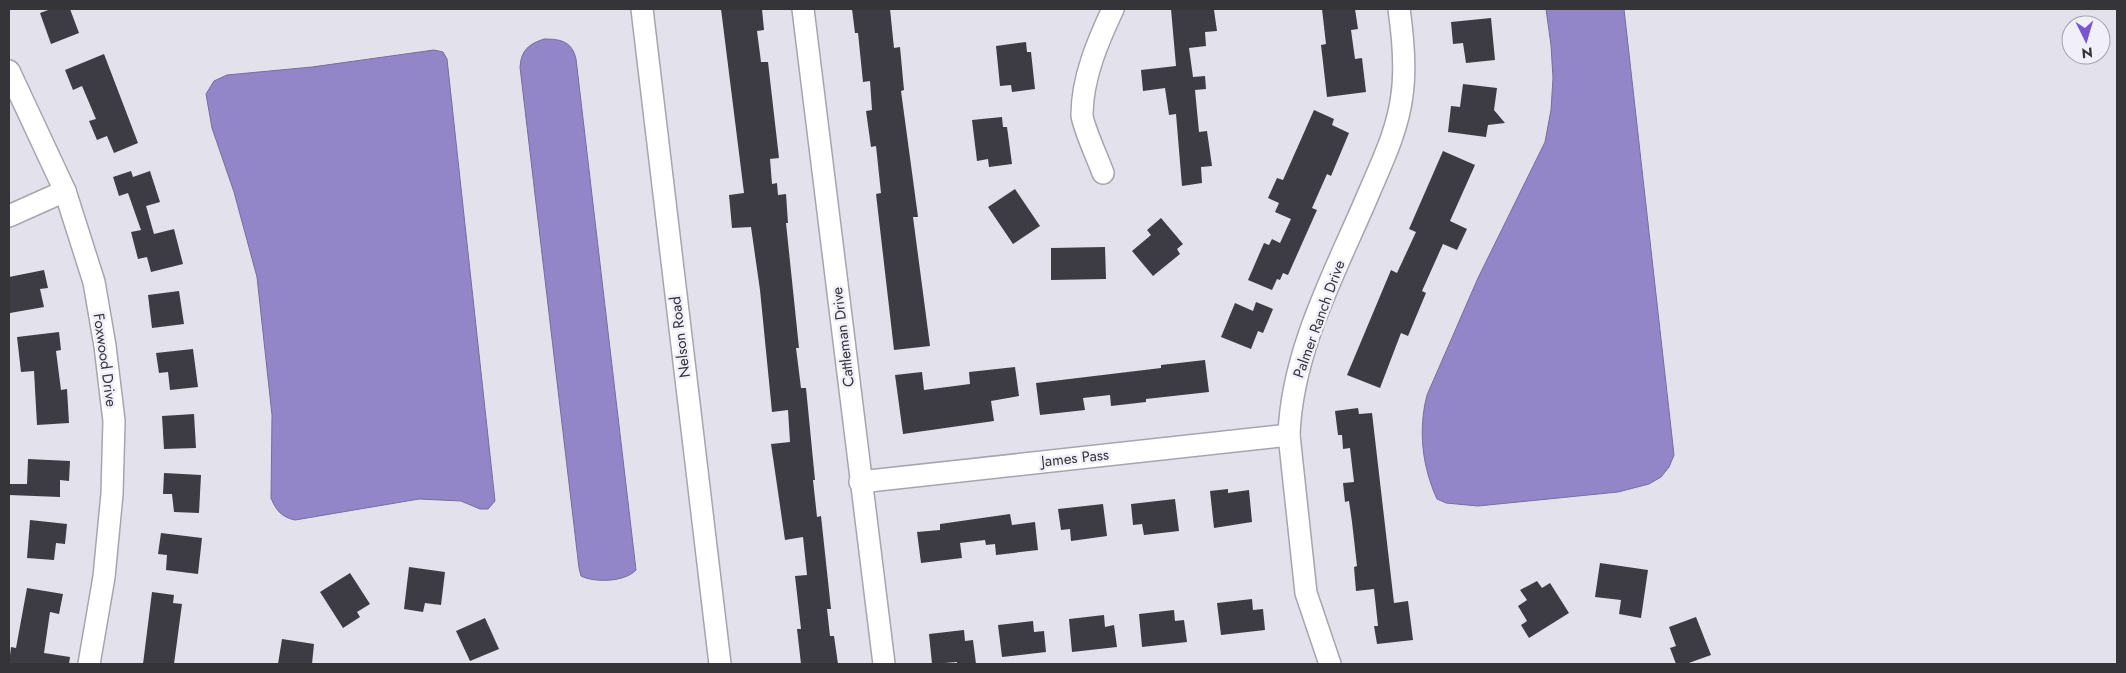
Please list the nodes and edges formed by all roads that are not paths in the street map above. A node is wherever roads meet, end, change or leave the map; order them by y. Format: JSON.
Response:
{"nodes":[{"id":1,"x":642,"y":9,"type":"edge"},
{"id":2,"x":803,"y":9,"type":"edge"},
{"id":3,"x":1113,"y":9,"type":"edge"},
{"id":4,"x":1399,"y":9,"type":"edge"},
{"id":5,"x":9,"y":71,"type":"edge"},
{"id":6,"x":1103,"y":172,"type":"dead end"},
{"id":7,"x":64,"y":191,"type":"junction"},
{"id":8,"x":9,"y":216,"type":"edge"},
{"id":9,"x":1290,"y":435,"type":"junction"},
{"id":10,"x":860,"y":482,"type":"junction"},
{"id":11,"x":1325,"y":663,"type":"edge"},
{"id":12,"x":89,"y":664,"type":"edge"},
{"id":13,"x":720,"y":664,"type":"edge"},
{"id":14,"x":884,"y":664,"type":"edge"}],
"edges":[{"from":1,"to":13,"type":"street","name":"Nelson Road"},
{"from":2,"to":10,"type":"street","name":"Cattleman Drive"},
{"from":3,"to":6,"type":"street"},
{"from":4,"to":9,"type":"street","name":"Palmer Ranch Drive"},
{"from":5,"to":7,"type":"street","name":"Foxwood Drive"},
{"from":7,"to":8,"type":"street"},
{"from":7,"to":12,"type":"street","name":"Foxwood Drive"},
{"from":9,"to":10,"type":"street","name":"James Pass"},
{"from":9,"to":11,"type":"street","name":"Palmer Ranch Drive"},
{"from":10,"to":14,"type":"street","name":"Cattleman Drive"}]}
